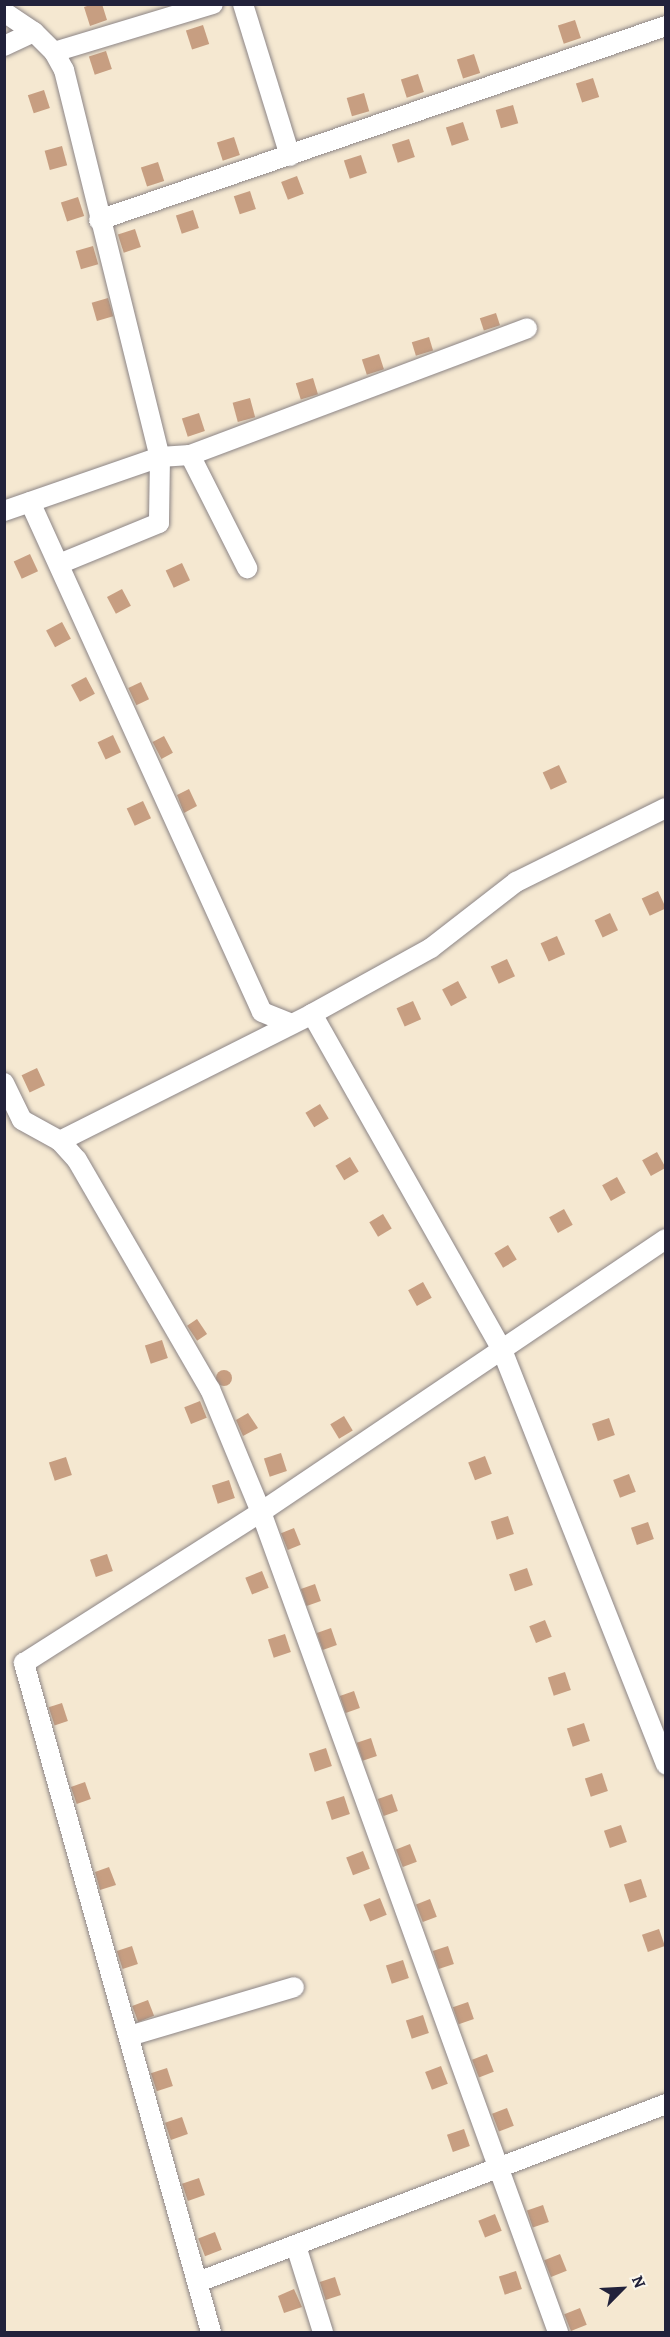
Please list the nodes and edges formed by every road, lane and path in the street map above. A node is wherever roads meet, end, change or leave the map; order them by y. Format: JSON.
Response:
{"nodes":[{"id":1,"x":213,"y":4,"type":"edge"},
{"id":2,"x":243,"y":4,"type":"edge"},
{"id":3,"x":4,"y":12,"type":"edge"},
{"id":4,"x":666,"y":26,"type":"edge"},
{"id":5,"x":34,"y":32,"type":"junction"},
{"id":6,"x":4,"y":46,"type":"edge"},
{"id":7,"x":54,"y":52,"type":"junction"},
{"id":8,"x":290,"y":156,"type":"junction"},
{"id":9,"x":99,"y":220,"type":"junction"},
{"id":10,"x":527,"y":328,"type":"dead end"},
{"id":11,"x":190,"y":455,"type":"junction"},
{"id":12,"x":160,"y":457,"type":"junction"},
{"id":13,"x":30,"y":502,"type":"junction"},
{"id":14,"x":4,"y":511,"type":"edge"},
{"id":15,"x":59,"y":564,"type":"junction"},
{"id":16,"x":247,"y":568,"type":"dead end"},
{"id":17,"x":666,"y":808,"type":"edge"},
{"id":18,"x":312,"y":1014,"type":"junction"},
{"id":19,"x":291,"y":1024,"type":"junction"},
{"id":20,"x":4,"y":1083,"type":"edge"},
{"id":21,"x":60,"y":1142,"type":"junction"},
{"id":22,"x":666,"y":1239,"type":"edge"},
{"id":23,"x":502,"y":1350,"type":"junction"},
{"id":24,"x":261,"y":1512,"type":"junction"},
{"id":25,"x":666,"y":1765,"type":"edge"},
{"id":26,"x":294,"y":1987,"type":"dead end"},
{"id":27,"x":129,"y":2037,"type":"junction"},
{"id":28,"x":666,"y":2104,"type":"edge"},
{"id":29,"x":499,"y":2170,"type":"junction"},
{"id":30,"x":296,"y":2246,"type":"junction"},
{"id":31,"x":198,"y":2282,"type":"junction"},
{"id":32,"x":211,"y":2332,"type":"edge"},
{"id":33,"x":323,"y":2332,"type":"edge"},
{"id":34,"x":558,"y":2332,"type":"edge"}],
"edges":[{"from":1,"to":7,"type":"street"},
{"from":2,"to":8,"type":"street"},
{"from":3,"to":5,"type":"street"},
{"from":4,"to":8,"type":"street"},
{"from":5,"to":6,"type":"street"},
{"from":5,"to":7,"type":"street"},
{"from":7,"to":9,"type":"street"},
{"from":8,"to":9,"type":"street"},
{"from":9,"to":12,"type":"street"},
{"from":10,"to":11,"type":"street"},
{"from":11,"to":12,"type":"street"},
{"from":11,"to":16,"type":"street"},
{"from":12,"to":13,"type":"street"},
{"from":12,"to":15,"type":"street"},
{"from":13,"to":14,"type":"street"},
{"from":13,"to":15,"type":"street"},
{"from":15,"to":19,"type":"street"},
{"from":17,"to":18,"type":"street"},
{"from":18,"to":19,"type":"street"},
{"from":18,"to":23,"type":"street"},
{"from":19,"to":21,"type":"street"},
{"from":20,"to":21,"type":"street"},
{"from":21,"to":24,"type":"street"},
{"from":22,"to":23,"type":"street"},
{"from":23,"to":24,"type":"street"},
{"from":23,"to":25,"type":"street"},
{"from":24,"to":27,"type":"street"},
{"from":24,"to":29,"type":"street"},
{"from":26,"to":27,"type":"street"},
{"from":27,"to":31,"type":"street"},
{"from":28,"to":29,"type":"street"},
{"from":29,"to":30,"type":"street"},
{"from":29,"to":34,"type":"street"},
{"from":30,"to":31,"type":"street"},
{"from":30,"to":33,"type":"street"},
{"from":31,"to":32,"type":"street"}]}
